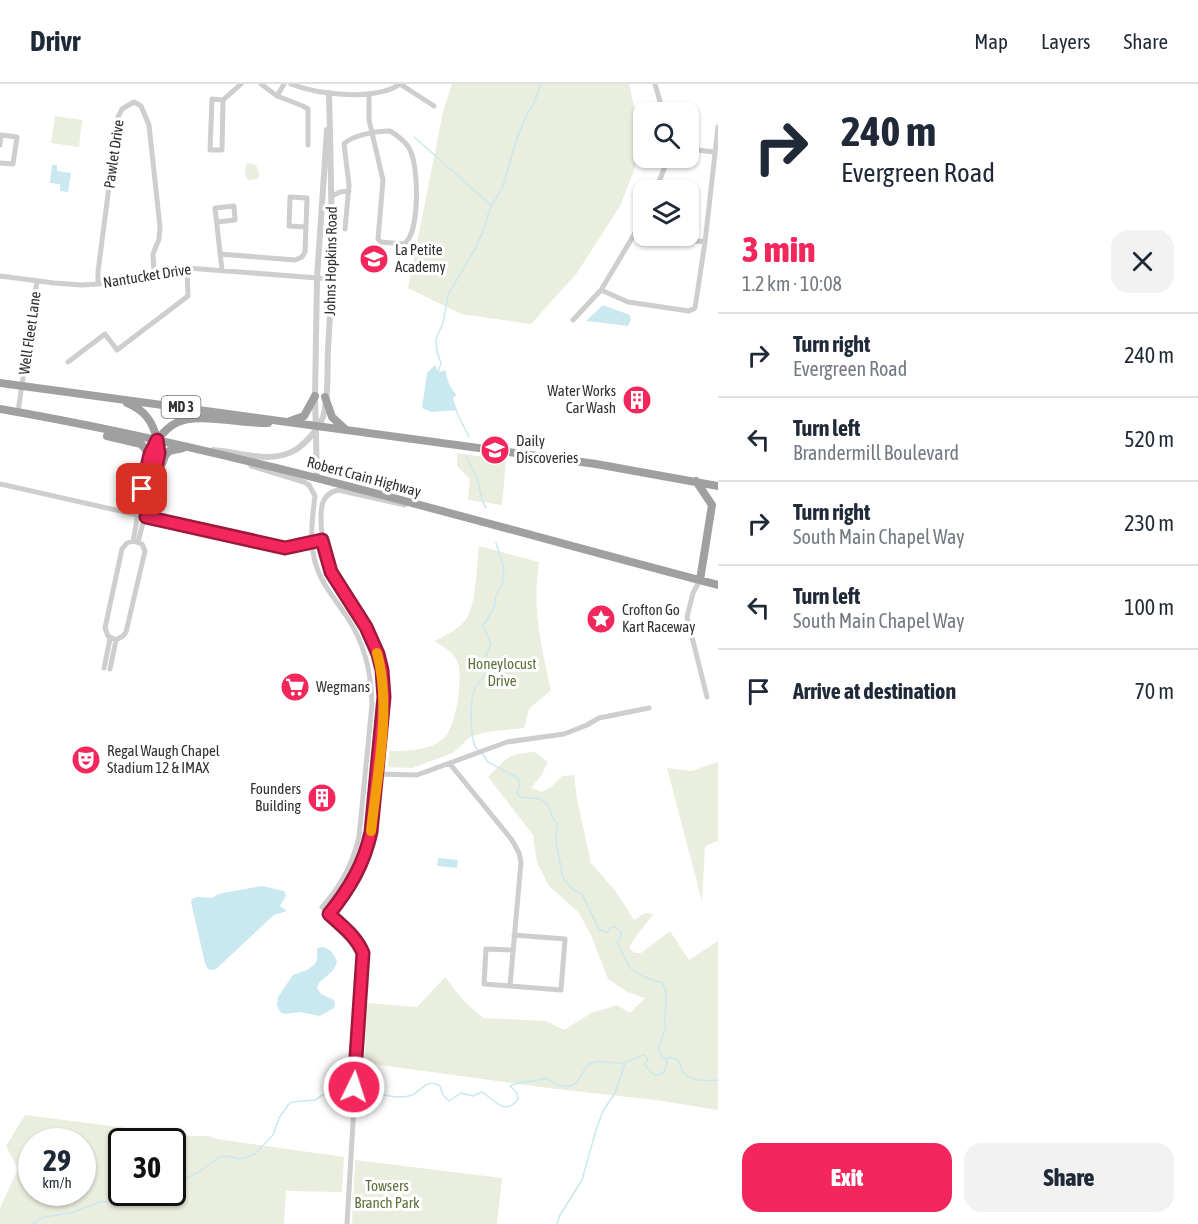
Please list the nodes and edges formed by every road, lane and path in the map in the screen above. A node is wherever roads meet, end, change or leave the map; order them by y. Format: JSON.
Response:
{"nodes":[{"id":1,"x":241,"y":84,"type":"edge"},
{"id":2,"x":261,"y":84,"type":"edge"},
{"id":3,"x":284,"y":84,"type":"edge"},
{"id":4,"x":291,"y":84,"type":"edge"},
{"id":5,"x":330,"y":84,"type":"edge"},
{"id":6,"x":400,"y":84,"type":"edge"},
{"id":7,"x":655,"y":84,"type":"edge"},
{"id":8,"x":329,"y":93,"type":"junction"},
{"id":9,"x":369,"y":94,"type":"junction"},
{"id":10,"x":277,"y":96,"type":"junction"},
{"id":11,"x":223,"y":100,"type":"junction"},
{"id":12,"x":660,"y":102,"type":"edge"},
{"id":13,"x":434,"y":106,"type":"dead end"},
{"id":14,"x":718,"y":127,"type":"edge"},
{"id":15,"x":373,"y":134,"type":"junction"},
{"id":16,"x":0,"y":145,"type":"edge"},
{"id":17,"x":308,"y":145,"type":"dead end"},
{"id":18,"x":699,"y":150,"type":"edge"},
{"id":19,"x":714,"y":152,"type":"junction"},
{"id":20,"x":0,"y":163,"type":"edge"},
{"id":21,"x":349,"y":191,"type":"junction"},
{"id":22,"x":332,"y":196,"type":"junction"},
{"id":23,"x":217,"y":222,"type":"junction"},
{"id":24,"x":306,"y":227,"type":"junction"},
{"id":25,"x":345,"y":229,"type":"dead end"},
{"id":26,"x":633,"y":236,"type":"edge"},
{"id":27,"x":699,"y":241,"type":"edge"},
{"id":28,"x":705,"y":242,"type":"junction"},
{"id":29,"x":220,"y":254,"type":"junction"},
{"id":30,"x":187,"y":268,"type":"junction"},
{"id":31,"x":222,"y":270,"type":"junction"},
{"id":32,"x":154,"y":273,"type":"junction"},
{"id":33,"x":0,"y":276,"type":"edge"},
{"id":34,"x":317,"y":278,"type":"junction"},
{"id":35,"x":331,"y":279,"type":"junction"},
{"id":36,"x":37,"y":280,"type":"junction"},
{"id":37,"x":98,"y":284,"type":"junction"},
{"id":38,"x":601,"y":290,"type":"junction"},
{"id":39,"x":573,"y":320,"type":"dead end"},
{"id":40,"x":68,"y":362,"type":"dead end"},
{"id":41,"x":0,"y":383,"type":"edge"},
{"id":42,"x":22,"y":386,"type":"junction"},
{"id":43,"x":315,"y":396,"type":"junction"},
{"id":44,"x":325,"y":397,"type":"junction"},
{"id":45,"x":115,"y":398,"type":"junction"},
{"id":46,"x":0,"y":409,"type":"edge"},
{"id":47,"x":18,"y":412,"type":"junction"},
{"id":48,"x":46,"y":418,"type":"junction"},
{"id":49,"x":288,"y":422,"type":"junction"},
{"id":50,"x":317,"y":426,"type":"junction"},
{"id":51,"x":345,"y":429,"type":"junction"},
{"id":52,"x":157,"y":440,"type":"junction"},
{"id":53,"x":192,"y":448,"type":"junction"},
{"id":54,"x":216,"y":453,"type":"junction"},
{"id":55,"x":150,"y":454,"type":"junction"},
{"id":56,"x":317,"y":478,"type":"junction"},
{"id":57,"x":696,"y":481,"type":"junction"},
{"id":58,"x":0,"y":484,"type":"edge"},
{"id":59,"x":718,"y":486,"type":"edge"},
{"id":60,"x":151,"y":493,"type":"junction"},
{"id":61,"x":315,"y":496,"type":"junction"},
{"id":62,"x":715,"y":502,"type":"edge"},
{"id":63,"x":433,"y":510,"type":"junction"},
{"id":64,"x":137,"y":515,"type":"junction"},
{"id":65,"x":146,"y":517,"type":"junction"},
{"id":66,"x":322,"y":540,"type":"junction"},
{"id":67,"x":136,"y":542,"type":"junction"},
{"id":68,"x":312,"y":542,"type":"junction"},
{"id":69,"x":700,"y":580,"type":"junction"},
{"id":70,"x":718,"y":585,"type":"edge"},
{"id":71,"x":113,"y":639,"type":"junction"},
{"id":72,"x":107,"y":669,"type":"dead end"},
{"id":73,"x":706,"y":697,"type":"dead end"},
{"id":74,"x":649,"y":708,"type":"dead end"},
{"id":75,"x":450,"y":765,"type":"junction"},
{"id":76,"x":378,"y":774,"type":"junction"},
{"id":77,"x":329,"y":914,"type":"junction"},
{"id":78,"x":514,"y":935,"type":"junction"},
{"id":79,"x":513,"y":950,"type":"junction"},
{"id":80,"x":510,"y":986,"type":"junction"},
{"id":81,"x":347,"y":1224,"type":"edge"}],
"edges":[{"from":1,"to":11,"type":"street"},
{"from":2,"to":10,"type":"street"},
{"from":3,"to":10,"type":"street"},
{"from":4,"to":8,"type":"street"},
{"from":5,"to":8,"type":"street","name":"Johns Hopkins Road"},
{"from":6,"to":9,"type":"street"},
{"from":6,"to":13,"type":"street"},
{"from":7,"to":12,"type":"street"},
{"from":8,"to":9,"type":"street"},
{"from":8,"to":22,"type":"street","name":"Johns Hopkins Road"},
{"from":8,"to":34,"type":"street","name":"Johns Hopkins Road"},
{"from":9,"to":15,"type":"street"},
{"from":10,"to":17,"type":"street"},
{"from":11,"to":11,"type":"street"},
{"from":14,"to":19,"type":"street"},
{"from":15,"to":15,"type":"street"},
{"from":15,"to":21,"type":"street"},
{"from":16,"to":20,"type":"street"},
{"from":18,"to":19,"type":"street"},
{"from":19,"to":28,"type":"street"},
{"from":21,"to":22,"type":"street"},
{"from":21,"to":25,"type":"street"},
{"from":22,"to":35,"type":"street","name":"Johns Hopkins Road"},
{"from":23,"to":23,"type":"street"},
{"from":23,"to":29,"type":"street"},
{"from":24,"to":24,"type":"street"},
{"from":24,"to":29,"type":"street"},
{"from":26,"to":38,"type":"street"},
{"from":27,"to":28,"type":"street"},
{"from":28,"to":38,"type":"street"},
{"from":29,"to":31,"type":"street"},
{"from":30,"to":31,"type":"street","name":"Nantucket Drive"},
{"from":30,"to":32,"type":"street","name":"Nantucket Drive"},
{"from":30,"to":40,"type":"street"},
{"from":31,"to":34,"type":"street","name":"Nantucket Drive"},
{"from":32,"to":37,"type":"street","name":"Nantucket Drive"},
{"from":32,"to":37,"type":"street","name":"Pawlet Drive"},
{"from":33,"to":36,"type":"street","name":"Nantucket Drive"},
{"from":34,"to":35,"type":"street","name":"Nantucket Drive"},
{"from":34,"to":43,"type":"street","name":"Johns Hopkins Road"},
{"from":35,"to":44,"type":"street","name":"Johns Hopkins Road"},
{"from":36,"to":37,"type":"street","name":"Nantucket Drive"},
{"from":36,"to":42,"type":"street","name":"Well Fleet Lane"},
{"from":38,"to":39,"type":"street"},
{"from":41,"to":42,"type":"highway","number":"MD 3"},
{"from":42,"to":45,"type":"highway","number":"MD 3"},
{"from":42,"to":47,"type":"street","name":"Well Fleet Lane"},
{"from":43,"to":49,"type":"highway"},
{"from":43,"to":50,"type":"street","name":"Johns Hopkins Road"},
{"from":44,"to":50,"type":"street","name":"Johns Hopkins Road"},
{"from":44,"to":51,"type":"highway"},
{"from":45,"to":49,"type":"highway","number":"MD 3"},
{"from":45,"to":52,"type":"highway"},
{"from":46,"to":47,"type":"highway","name":"Robert Crain Highway"},
{"from":47,"to":48,"type":"highway","name":"Robert Crain Highway"},
{"from":48,"to":52,"type":"highway","name":"Robert Crain Highway"},
{"from":48,"to":55,"type":"highway"},
{"from":49,"to":50,"type":"highway","number":"MD 3"},
{"from":49,"to":52,"type":"highway"},
{"from":50,"to":51,"type":"highway","number":"MD 3"},
{"from":50,"to":53,"type":"street","name":"Johns Hopkins Road"},
{"from":50,"to":56,"type":"street","name":"Johns Hopkins Road"},
{"from":51,"to":57,"type":"highway","number":"MD 3"},
{"from":52,"to":53,"type":"highway","name":"Robert Crain Highway"},
{"from":52,"to":55,"type":"street"},
{"from":52,"to":60,"type":"street"},
{"from":53,"to":54,"type":"highway","name":"Robert Crain Highway"},
{"from":53,"to":60,"type":"highway"},
{"from":54,"to":56,"type":"highway","name":"Robert Crain Highway"},
{"from":54,"to":61,"type":"street"},
{"from":55,"to":64,"type":"street"},
{"from":56,"to":61,"type":"street"},
{"from":56,"to":63,"type":"highway","name":"Robert Crain Highway"},
{"from":57,"to":59,"type":"highway","number":"MD 3"},
{"from":57,"to":62,"type":"highway"},
{"from":58,"to":64,"type":"street"},
{"from":60,"to":65,"type":"street"},
{"from":61,"to":68,"type":"street"},
{"from":62,"to":69,"type":"highway"},
{"from":63,"to":66,"type":"street"},
{"from":63,"to":69,"type":"highway","name":"Robert Crain Highway"},
{"from":64,"to":65,"type":"street"},
{"from":64,"to":67,"type":"street"},
{"from":65,"to":67,"type":"street"},
{"from":65,"to":68,"type":"street"},
{"from":66,"to":68,"type":"street"},
{"from":66,"to":76,"type":"street"},
{"from":67,"to":71,"type":"street"},
{"from":67,"to":71,"type":"street"},
{"from":68,"to":77,"type":"street"},
{"from":69,"to":70,"type":"highway","name":"Robert Crain Highway"},
{"from":69,"to":73,"type":"street"},
{"from":71,"to":72,"type":"street"},
{"from":74,"to":75,"type":"street"},
{"from":75,"to":76,"type":"street"},
{"from":75,"to":78,"type":"street"},
{"from":76,"to":77,"type":"street"},
{"from":77,"to":81,"type":"street"},
{"from":78,"to":79,"type":"street"},
{"from":78,"to":80,"type":"street"},
{"from":79,"to":80,"type":"street"},
{"from":79,"to":80,"type":"street"}]}
